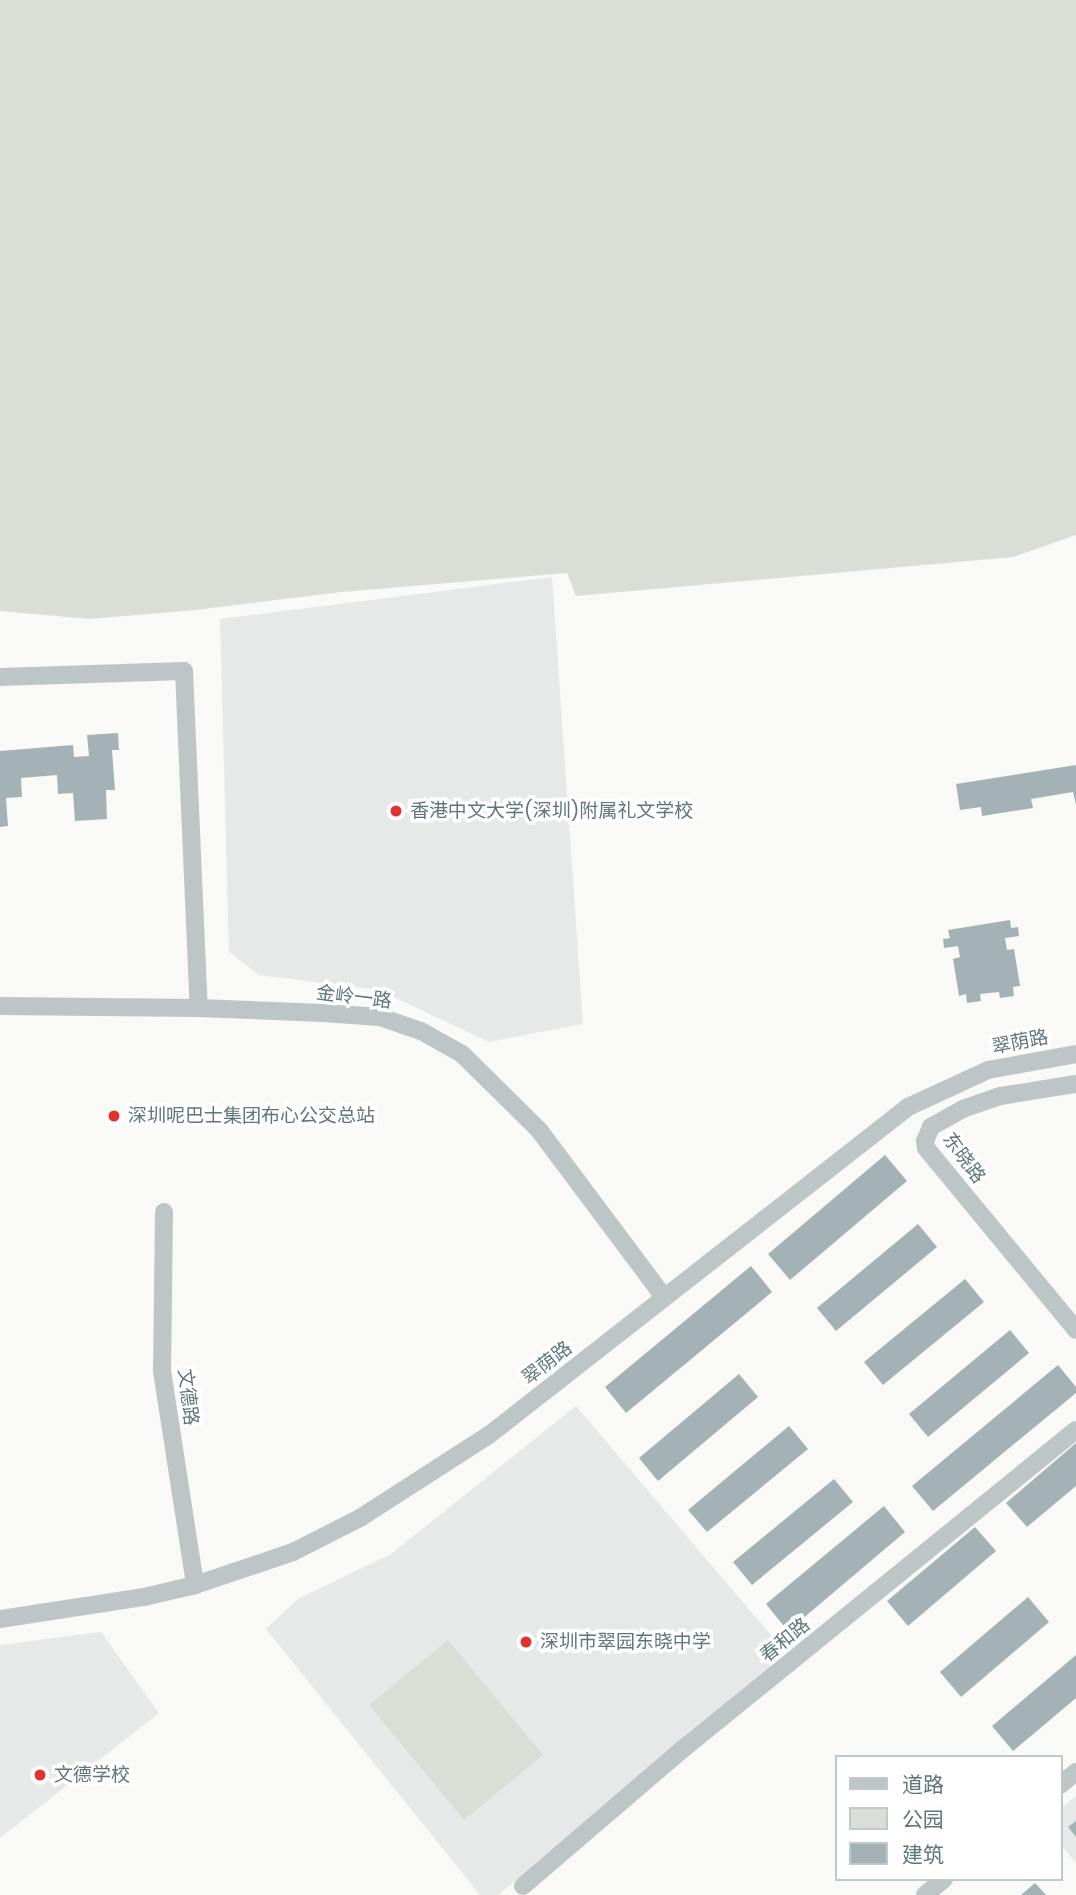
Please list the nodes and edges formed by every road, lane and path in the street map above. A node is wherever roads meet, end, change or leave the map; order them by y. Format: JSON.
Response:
{"nodes":[{"id":1,"x":0,"y":677,"type":"edge"},
{"id":2,"x":0,"y":1006,"type":"edge"},
{"id":3,"x":199,"y":1008,"type":"junction"},
{"id":4,"x":1076,"y":1054,"type":"edge"},
{"id":5,"x":1076,"y":1084,"type":"edge"},
{"id":6,"x":164,"y":1212,"type":"dead end"},
{"id":7,"x":664,"y":1297,"type":"junction"},
{"id":8,"x":1076,"y":1331,"type":"edge"},
{"id":9,"x":1076,"y":1430,"type":"edge"},
{"id":10,"x":195,"y":1585,"type":"junction"},
{"id":11,"x":0,"y":1619,"type":"edge"},
{"id":12,"x":1076,"y":1772,"type":"edge"},
{"id":13,"x":1062,"y":1783,"type":"edge"},
{"id":14,"x":942,"y":1881,"type":"edge"},
{"id":15,"x":523,"y":1886,"type":"dead end"},
{"id":16,"x":925,"y":1895,"type":"edge"}],
"edges":[{"from":1,"to":3,"type":"street"},
{"from":2,"to":3,"type":"street","name":"金岭一路"},
{"from":3,"to":7,"type":"street","name":"金岭一路"},
{"from":4,"to":7,"type":"street","name":"翠荫路"},
{"from":5,"to":8,"type":"street","name":"东晓路"},
{"from":6,"to":10,"type":"street","name":"文德路"},
{"from":7,"to":10,"type":"street","name":"翠荫路"},
{"from":9,"to":15,"type":"street","name":"春和路"},
{"from":10,"to":11,"type":"street","name":"翠荫路"},
{"from":12,"to":13,"type":"street"},
{"from":14,"to":16,"type":"street"}]}
